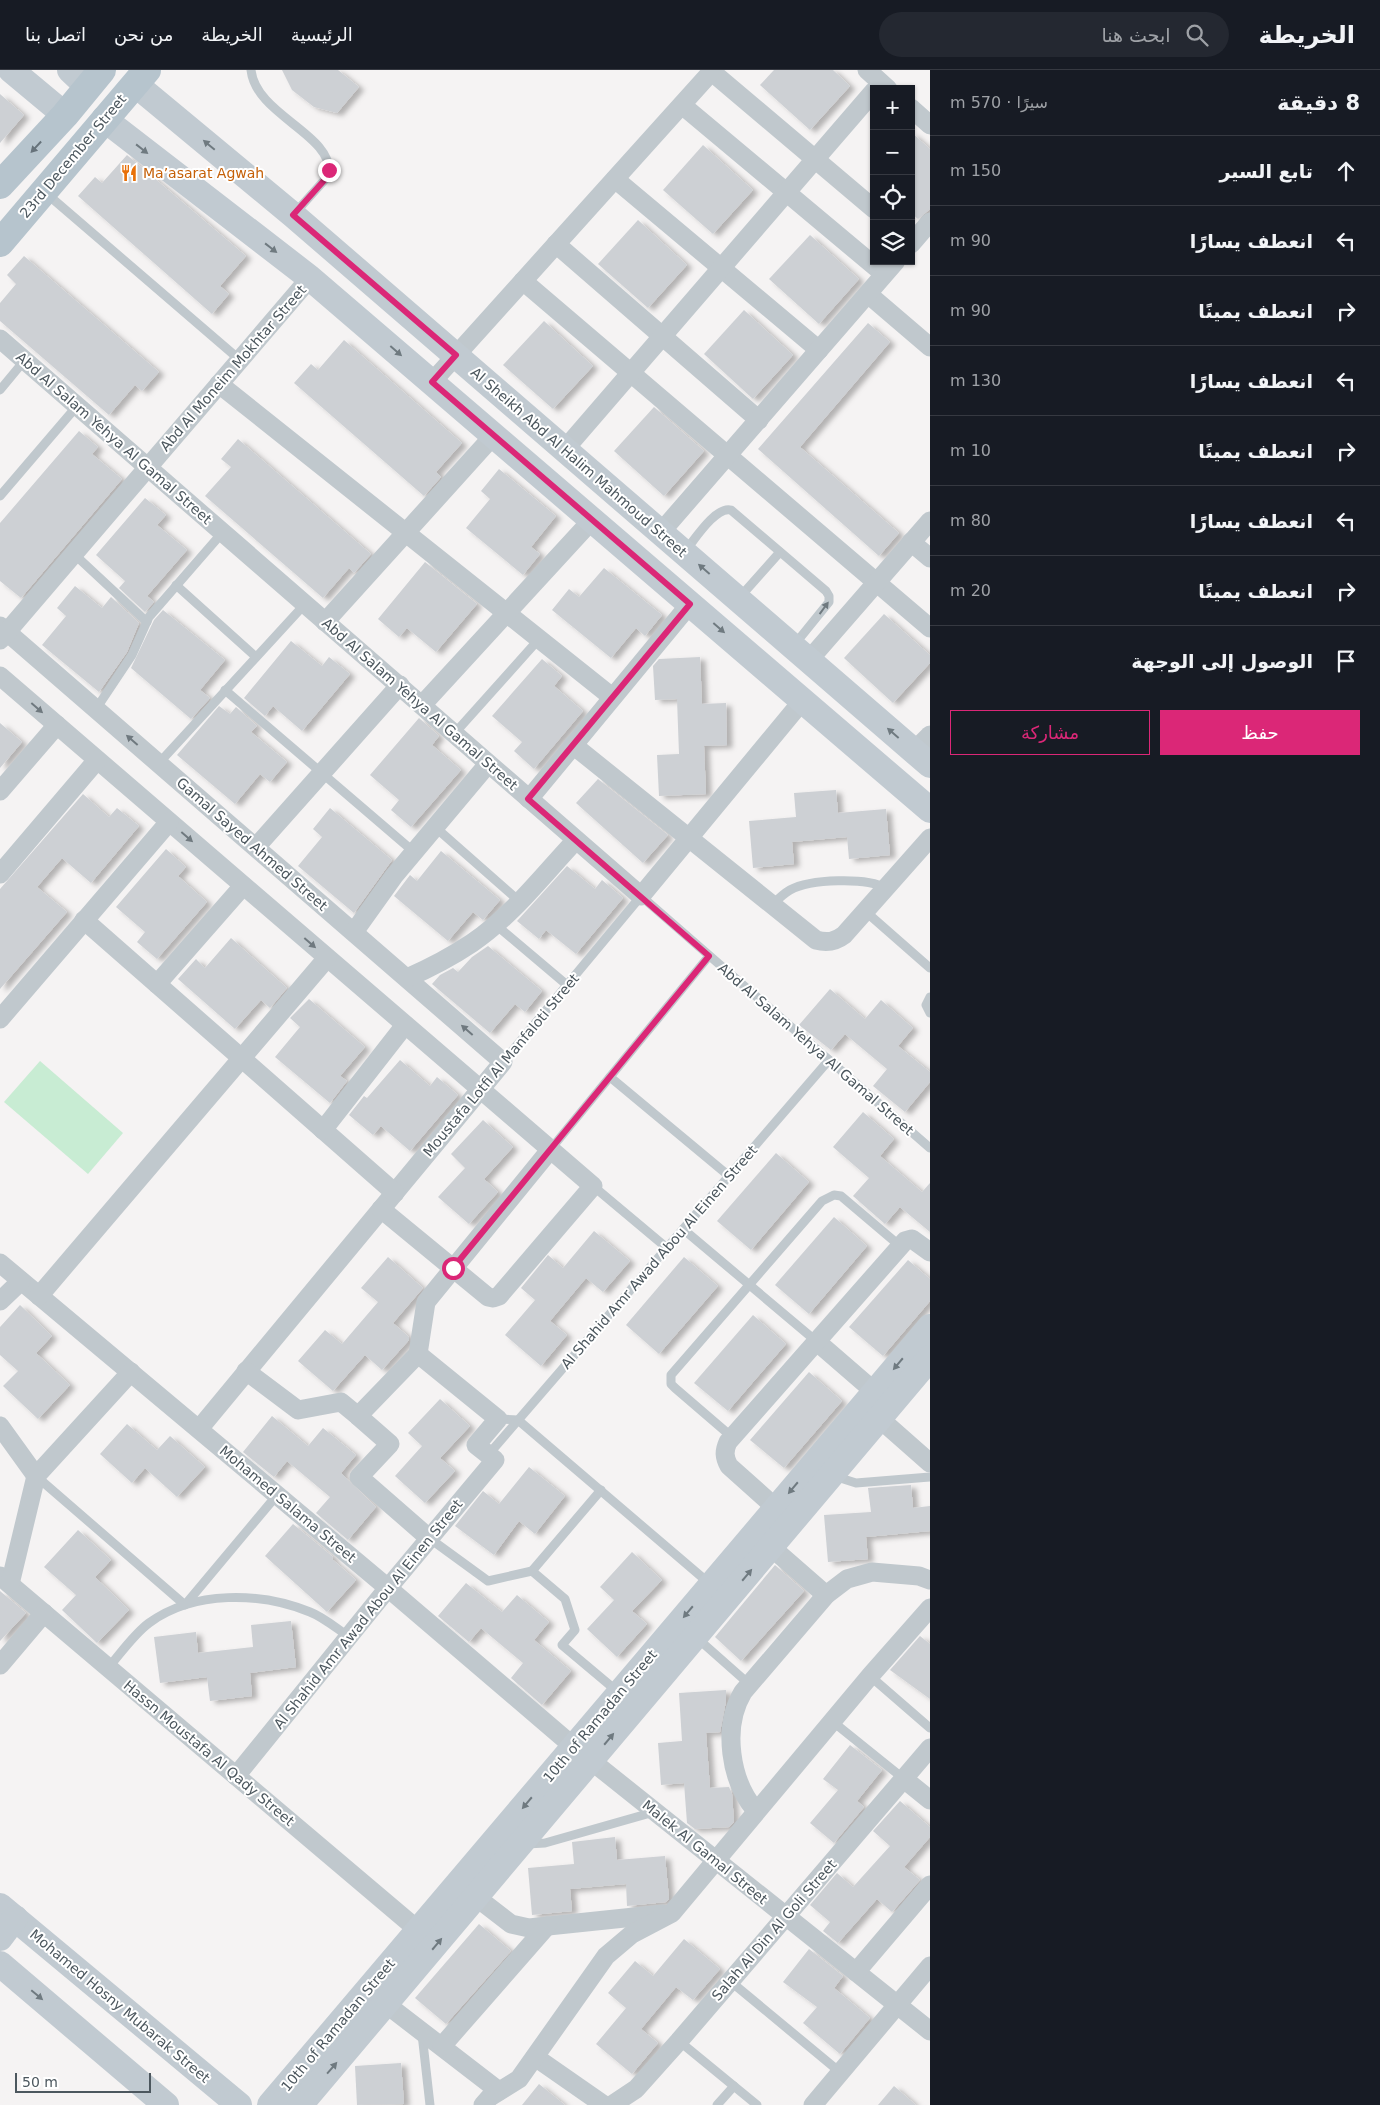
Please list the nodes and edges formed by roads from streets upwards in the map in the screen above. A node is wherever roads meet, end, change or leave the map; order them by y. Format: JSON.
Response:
{"nodes":[{"id":1,"x":12,"y":70,"type":"edge"},
{"id":2,"x":713,"y":71,"type":"edge"},
{"id":3,"x":86,"y":75,"type":"edge"},
{"id":4,"x":141,"y":77,"type":"edge"},
{"id":5,"x":877,"y":84,"type":"edge"},
{"id":6,"x":682,"y":105,"type":"junction"},
{"id":7,"x":915,"y":112,"type":"edge"},
{"id":8,"x":65,"y":115,"type":"junction"},
{"id":9,"x":104,"y":119,"type":"junction"},
{"id":10,"x":930,"y":125,"type":"edge"},
{"id":11,"x":815,"y":159,"type":"junction"},
{"id":12,"x":615,"y":179,"type":"junction"},
{"id":13,"x":0,"y":185,"type":"edge"},
{"id":14,"x":786,"y":192,"type":"junction"},
{"id":15,"x":870,"y":206,"type":"edge"},
{"id":16,"x":930,"y":222,"type":"edge"},
{"id":17,"x":915,"y":239,"type":"edge"},
{"id":18,"x":0,"y":243,"type":"edge"},
{"id":19,"x":556,"y":244,"type":"junction"},
{"id":20,"x":721,"y":268,"type":"junction"},
{"id":21,"x":890,"y":268,"type":"edge"},
{"id":22,"x":310,"y":278,"type":"junction"},
{"id":23,"x":523,"y":281,"type":"junction"},
{"id":24,"x":868,"y":294,"type":"junction"},
{"id":25,"x":662,"y":336,"type":"junction"},
{"id":26,"x":0,"y":339,"type":"edge"},
{"id":27,"x":930,"y":347,"type":"edge"},
{"id":28,"x":820,"y":350,"type":"junction"},
{"id":29,"x":456,"y":355,"type":"junction"},
{"id":30,"x":630,"y":373,"type":"junction"},
{"id":31,"x":432,"y":382,"type":"junction"},
{"id":32,"x":219,"y":384,"type":"junction"},
{"id":33,"x":758,"y":420,"type":"junction"},
{"id":34,"x":494,"y":435,"type":"junction"},
{"id":35,"x":565,"y":449,"type":"junction"},
{"id":36,"x":727,"y":456,"type":"junction"},
{"id":37,"x":148,"y":468,"type":"junction"},
{"id":38,"x":592,"y":520,"type":"junction"},
{"id":39,"x":930,"y":521,"type":"edge"},
{"id":40,"x":661,"y":532,"type":"junction"},
{"id":41,"x":406,"y":533,"type":"junction"},
{"id":42,"x":911,"y":542,"type":"junction"},
{"id":43,"x":930,"y":558,"type":"edge"},
{"id":44,"x":877,"y":582,"type":"junction"},
{"id":45,"x":690,"y":604,"type":"junction"},
{"id":46,"x":507,"y":613,"type":"junction"},
{"id":47,"x":325,"y":622,"type":"junction"},
{"id":48,"x":930,"y":628,"type":"edge"},
{"id":49,"x":2,"y":633,"type":"edge"},
{"id":50,"x":801,"y":653,"type":"junction"},
{"id":51,"x":0,"y":676,"type":"edge"},
{"id":52,"x":400,"y":685,"type":"junction"},
{"id":53,"x":612,"y":697,"type":"junction"},
{"id":54,"x":803,"y":700,"type":"junction"},
{"id":55,"x":422,"y":705,"type":"junction"},
{"id":56,"x":57,"y":725,"type":"junction"},
{"id":57,"x":573,"y":745,"type":"junction"},
{"id":58,"x":925,"y":750,"type":"edge"},
{"id":59,"x":97,"y":760,"type":"junction"},
{"id":60,"x":488,"y":764,"type":"junction"},
{"id":61,"x":891,"y":776,"type":"junction"},
{"id":62,"x":0,"y":791,"type":"edge"},
{"id":63,"x":528,"y":799,"type":"junction"},
{"id":64,"x":930,"y":810,"type":"edge"},
{"id":65,"x":168,"y":822,"type":"junction"},
{"id":66,"x":689,"y":838,"type":"junction"},
{"id":67,"x":930,"y":838,"type":"edge"},
{"id":68,"x":576,"y":840,"type":"junction"},
{"id":69,"x":256,"y":847,"type":"junction"},
{"id":70,"x":0,"y":874,"type":"edge"},
{"id":71,"x":243,"y":886,"type":"junction"},
{"id":72,"x":640,"y":896,"type":"joint"},
{"id":73,"x":84,"y":920,"type":"junction"},
{"id":74,"x":354,"y":932,"type":"junction"},
{"id":75,"x":327,"y":958,"type":"junction"},
{"id":76,"x":407,"y":978,"type":"junction"},
{"id":77,"x":157,"y":984,"type":"junction"},
{"id":78,"x":0,"y":1019,"type":"edge"},
{"id":79,"x":405,"y":1025,"type":"junction"},
{"id":80,"x":241,"y":1058,"type":"junction"},
{"id":81,"x":503,"y":1062,"type":"joint"},
{"id":82,"x":480,"y":1090,"type":"junction"},
{"id":83,"x":323,"y":1130,"type":"junction"},
{"id":84,"x":550,"y":1150,"type":"junction"},
{"id":85,"x":395,"y":1193,"type":"junction"},
{"id":86,"x":381,"y":1209,"type":"junction"},
{"id":87,"x":930,"y":1252,"type":"edge"},
{"id":88,"x":0,"y":1263,"type":"edge"},
{"id":89,"x":453,"y":1268,"type":"junction"},
{"id":90,"x":21,"y":1280,"type":"junction"},
{"id":91,"x":39,"y":1296,"type":"junction"},
{"id":92,"x":0,"y":1301,"type":"edge"},
{"id":93,"x":930,"y":1327,"type":"edge"},
{"id":94,"x":816,"y":1342,"type":"junction"},
{"id":95,"x":418,"y":1354,"type":"junction"},
{"id":96,"x":930,"y":1358,"type":"edge"},
{"id":97,"x":246,"y":1371,"type":"junction"},
{"id":98,"x":131,"y":1372,"type":"junction"},
{"id":99,"x":872,"y":1405,"type":"junction"},
{"id":100,"x":358,"y":1416,"type":"junction"},
{"id":101,"x":0,"y":1426,"type":"edge"},
{"id":102,"x":198,"y":1429,"type":"junction"},
{"id":103,"x":930,"y":1463,"type":"edge"},
{"id":104,"x":36,"y":1476,"type":"junction"},
{"id":105,"x":776,"y":1508,"type":"junction"},
{"id":106,"x":429,"y":1538,"type":"junction"},
{"id":107,"x":771,"y":1547,"type":"junction"},
{"id":108,"x":5,"y":1580,"type":"edge"},
{"id":109,"x":930,"y":1580,"type":"edge"},
{"id":110,"x":388,"y":1588,"type":"junction"},
{"id":111,"x":826,"y":1595,"type":"junction"},
{"id":112,"x":930,"y":1608,"type":"edge"},
{"id":113,"x":44,"y":1613,"type":"junction"},
{"id":114,"x":1,"y":1663,"type":"edge"},
{"id":115,"x":930,"y":1748,"type":"edge"},
{"id":116,"x":582,"y":1754,"type":"junction"},
{"id":117,"x":236,"y":1776,"type":"junction"},
{"id":118,"x":904,"y":1778,"type":"junction"},
{"id":119,"x":930,"y":1800,"type":"edge"},
{"id":120,"x":756,"y":1811,"type":"junction"},
{"id":121,"x":716,"y":1860,"type":"junction"},
{"id":122,"x":930,"y":1885,"type":"edge"},
{"id":123,"x":476,"y":1897,"type":"junction"},
{"id":124,"x":672,"y":1913,"type":"junction"},
{"id":125,"x":786,"y":1917,"type":"junction"},
{"id":126,"x":5,"y":1921,"type":"edge"},
{"id":127,"x":547,"y":1926,"type":"junction"},
{"id":128,"x":418,"y":1930,"type":"junction"},
{"id":129,"x":0,"y":1964,"type":"edge"},
{"id":130,"x":930,"y":1966,"type":"edge"},
{"id":131,"x":856,"y":1972,"type":"junction"},
{"id":132,"x":897,"y":2005,"type":"junction"},
{"id":133,"x":373,"y":2008,"type":"junction"},
{"id":134,"x":930,"y":2031,"type":"edge"},
{"id":135,"x":442,"y":2046,"type":"junction"},
{"id":136,"x":535,"y":2056,"type":"junction"},
{"id":137,"x":499,"y":2091,"type":"junction"},
{"id":138,"x":166,"y":2105,"type":"edge"},
{"id":139,"x":239,"y":2105,"type":"edge"},
{"id":140,"x":270,"y":2105,"type":"edge"},
{"id":141,"x":300,"y":2105,"type":"edge"},
{"id":142,"x":483,"y":2105,"type":"edge"},
{"id":143,"x":604,"y":2105,"type":"edge"},
{"id":144,"x":612,"y":2105,"type":"edge"},
{"id":145,"x":813,"y":2105,"type":"edge"}],
"edges":[{"from":1,"to":8,"type":"street"},
{"from":2,"to":6,"type":"street"},
{"from":2,"to":11,"type":"street"},
{"from":3,"to":8,"type":"main road"},
{"from":4,"to":9,"type":"main road","name":"23rd December Street"},
{"from":29,"to":4,"type":"street","name":"Al Sheikh Abd Al Halim Mahmoud Street","one_way":true},
{"from":5,"to":11,"type":"street"},
{"from":6,"to":12,"type":"street"},
{"from":6,"to":14,"type":"street"},
{"from":7,"to":10,"type":"street"},
{"from":8,"to":13,"type":"main road","one_way":true},
{"from":9,"to":18,"type":"main road","name":"23rd December Street"},
{"from":9,"to":22,"type":"street","one_way":true},
{"from":11,"to":14,"type":"street"},
{"from":11,"to":15,"type":"street"},
{"from":12,"to":19,"type":"street"},
{"from":12,"to":20,"type":"street"},
{"from":14,"to":20,"type":"street"},
{"from":14,"to":21,"type":"street"},
{"from":16,"to":17,"type":"street"},
{"from":19,"to":23,"type":"street"},
{"from":19,"to":25,"type":"street"},
{"from":20,"to":25,"type":"street"},
{"from":20,"to":28,"type":"street"},
{"from":21,"to":24,"type":"street"},
{"from":22,"to":31,"type":"street","one_way":true},
{"from":22,"to":32,"type":"street","name":"Abd Al Moneim Mokhtar Street"},
{"from":23,"to":29,"type":"street"},
{"from":23,"to":30,"type":"street"},
{"from":24,"to":27,"type":"street"},
{"from":24,"to":28,"type":"street"},
{"from":25,"to":30,"type":"street"},
{"from":25,"to":33,"type":"street"},
{"from":26,"to":37,"type":"street","name":"Abd Al Salam Yehya Al Gamal Street"},
{"from":28,"to":33,"type":"street"},
{"from":29,"to":31,"type":"street"},
{"from":29,"to":35,"type":"street","name":"Al Sheikh Abd Al Halim Mahmoud Street"},
{"from":30,"to":35,"type":"street"},
{"from":30,"to":36,"type":"street"},
{"from":31,"to":34,"type":"street"},
{"from":32,"to":37,"type":"street","name":"Abd Al Moneim Mokhtar Street"},
{"from":32,"to":41,"type":"street"},
{"from":33,"to":36,"type":"street"},
{"from":34,"to":38,"type":"street"},
{"from":34,"to":41,"type":"street"},
{"from":35,"to":40,"type":"street","name":"Al Sheikh Abd Al Halim Mahmoud Street"},
{"from":36,"to":40,"type":"street"},
{"from":36,"to":44,"type":"street"},
{"from":37,"to":47,"type":"street","name":"Abd Al Salam Yehya Al Gamal Street"},
{"from":37,"to":49,"type":"street","name":"Abd Al Moneim Mokhtar Street"},
{"from":38,"to":45,"type":"street"},
{"from":38,"to":46,"type":"street"},
{"from":39,"to":42,"type":"street"},
{"from":50,"to":40,"type":"street","name":"Al Sheikh Abd Al Halim Mahmoud Street","one_way":true},
{"from":41,"to":46,"type":"street"},
{"from":41,"to":47,"type":"street"},
{"from":42,"to":43,"type":"street"},
{"from":42,"to":44,"type":"street"},
{"from":44,"to":48,"type":"street"},
{"from":44,"to":50,"type":"street"},
{"from":45,"to":53,"type":"street"},
{"from":45,"to":54,"type":"street","one_way":true},
{"from":46,"to":53,"type":"street"},
{"from":46,"to":55,"type":"street"},
{"from":47,"to":52,"type":"street","name":"Abd Al Salam Yehya Al Gamal Street"},
{"from":69,"to":49,"type":"street","name":"Gamal Sayed Ahmed Street","one_way":true},
{"from":58,"to":50,"type":"street","name":"Al Sheikh Abd Al Halim Mahmoud Street","one_way":true},
{"from":51,"to":56,"type":"street","one_way":true},
{"from":52,"to":55,"type":"street","name":"Abd Al Salam Yehya Al Gamal Street"},
{"from":52,"to":69,"type":"street"},
{"from":53,"to":57,"type":"street"},
{"from":54,"to":61,"type":"street"},
{"from":54,"to":66,"type":"street","name":"Moustafa Lotfi Al Manfaloti Street"},
{"from":55,"to":60,"type":"street","name":"Abd Al Salam Yehya Al Gamal Street"},
{"from":56,"to":59,"type":"street"},
{"from":56,"to":62,"type":"street"},
{"from":57,"to":63,"type":"street"},
{"from":57,"to":66,"type":"street"},
{"from":58,"to":61,"type":"street"},
{"from":59,"to":65,"type":"street"},
{"from":59,"to":70,"type":"street"},
{"from":60,"to":63,"type":"street","name":"Abd Al Salam Yehya Al Gamal Street"},
{"from":60,"to":74,"type":"street"},
{"from":61,"to":64,"type":"street"},
{"from":63,"to":68,"type":"street","name":"Abd Al Salam Yehya Al Gamal Street"},
{"from":65,"to":71,"type":"street","one_way":true},
{"from":65,"to":73,"type":"street"},
{"from":66,"to":67,"type":"street"},
{"from":66,"to":72,"type":"street","name":"Moustafa Lotfi Al Manfaloti Street"},
{"from":68,"to":72,"type":"street","name":"Abd Al Salam Yehya Al Gamal Street"},
{"from":68,"to":76,"type":"street"},
{"from":69,"to":74,"type":"street","name":"Gamal Sayed Ahmed Street"},
{"from":71,"to":75,"type":"street","one_way":true},
{"from":71,"to":77,"type":"street"},
{"from":73,"to":77,"type":"street"},
{"from":73,"to":78,"type":"street"},
{"from":74,"to":76,"type":"street","name":"Gamal Sayed Ahmed Street"},
{"from":75,"to":79,"type":"street"},
{"from":75,"to":80,"type":"street"},
{"from":81,"to":76,"type":"street","name":"Gamal Sayed Ahmed Street","one_way":true},
{"from":77,"to":80,"type":"street"},
{"from":79,"to":82,"type":"street"},
{"from":79,"to":83,"type":"street"},
{"from":80,"to":83,"type":"street"},
{"from":80,"to":91,"type":"street"},
{"from":81,"to":82,"type":"street","name":"Moustafa Lotfi Al Manfaloti Street"},
{"from":82,"to":84,"type":"street"},
{"from":82,"to":85,"type":"street","name":"Moustafa Lotfi Al Manfaloti Street"},
{"from":83,"to":85,"type":"street"},
{"from":84,"to":89,"type":"street"},
{"from":84,"to":89,"type":"street"},
{"from":85,"to":86,"type":"street","name":"Moustafa Lotfi Al Manfaloti Street"},
{"from":86,"to":89,"type":"street"},
{"from":86,"to":97,"type":"street","name":"Moustafa Lotfi Al Manfaloti Street"},
{"from":87,"to":94,"type":"street"},
{"from":88,"to":90,"type":"street","name":"Mohamed Salama Street"},
{"from":89,"to":95,"type":"street"},
{"from":90,"to":91,"type":"street","name":"Mohamed Salama Street"},
{"from":90,"to":92,"type":"street"},
{"from":91,"to":98,"type":"street","name":"Mohamed Salama Street"},
{"from":93,"to":99,"type":"street","name":"10th of Ramadan Street","one_way":true},
{"from":94,"to":99,"type":"street"},
{"from":94,"to":105,"type":"street"},
{"from":95,"to":100,"type":"street"},
{"from":95,"to":106,"type":"street","name":"Al Shahid Amr Awad Abou Al Einen Street"},
{"from":96,"to":99,"type":"street","name":"10th of Ramadan Street"},
{"from":97,"to":100,"type":"street"},
{"from":97,"to":102,"type":"street","name":"Moustafa Lotfi Al Manfaloti Street"},
{"from":98,"to":102,"type":"street","name":"Mohamed Salama Street"},
{"from":98,"to":104,"type":"street"},
{"from":99,"to":103,"type":"street"},
{"from":99,"to":105,"type":"street","name":"10th of Ramadan Street","one_way":true},
{"from":99,"to":107,"type":"street","name":"10th of Ramadan Street"},
{"from":100,"to":106,"type":"street"},
{"from":101,"to":104,"type":"street"},
{"from":102,"to":110,"type":"street","name":"Mohamed Salama Street"},
{"from":104,"to":108,"type":"street"},
{"from":105,"to":116,"type":"street","name":"10th of Ramadan Street","one_way":true},
{"from":106,"to":110,"type":"street","name":"Al Shahid Amr Awad Abou Al Einen Street"},
{"from":107,"to":111,"type":"street"},
{"from":116,"to":107,"type":"street","name":"10th of Ramadan Street","one_way":true},
{"from":108,"to":113,"type":"street","name":"Hassn Moustafa Al Qady Street"},
{"from":109,"to":111,"type":"street"},
{"from":110,"to":116,"type":"street","name":"Mohamed Salama Street"},
{"from":110,"to":117,"type":"street","name":"Al Shahid Amr Awad Abou Al Einen Street"},
{"from":111,"to":120,"type":"street"},
{"from":112,"to":120,"type":"street"},
{"from":113,"to":114,"type":"street"},
{"from":113,"to":117,"type":"street","name":"Hassn Moustafa Al Qady Street"},
{"from":115,"to":118,"type":"street","name":"Salah Al Din Al Goli Street"},
{"from":116,"to":121,"type":"street","name":"Malek Al Gamal Street"},
{"from":116,"to":123,"type":"street","name":"10th of Ramadan Street"},
{"from":116,"to":128,"type":"street","name":"10th of Ramadan Street","one_way":true},
{"from":117,"to":128,"type":"street","name":"Hassn Moustafa Al Qady Street"},
{"from":118,"to":119,"type":"street"},
{"from":118,"to":125,"type":"street","name":"Salah Al Din Al Goli Street"},
{"from":120,"to":121,"type":"street"},
{"from":121,"to":124,"type":"street"},
{"from":121,"to":125,"type":"street","name":"Malek Al Gamal Street"},
{"from":122,"to":131,"type":"street"},
{"from":123,"to":127,"type":"street"},
{"from":133,"to":123,"type":"street","name":"10th of Ramadan Street","one_way":true},
{"from":124,"to":127,"type":"street"},
{"from":124,"to":136,"type":"street"},
{"from":125,"to":131,"type":"street","name":"Malek Al Gamal Street"},
{"from":125,"to":144,"type":"street","name":"Salah Al Din Al Goli Street"},
{"from":126,"to":139,"type":"street","name":"Mohamed Hosny Mubarak Street"},
{"from":127,"to":135,"type":"street"},
{"from":128,"to":133,"type":"street","name":"10th of Ramadan Street"},
{"from":129,"to":138,"type":"street","one_way":true},
{"from":130,"to":132,"type":"street"},
{"from":131,"to":132,"type":"street","name":"Malek Al Gamal Street"},
{"from":132,"to":134,"type":"street","name":"Malek Al Gamal Street"},
{"from":132,"to":145,"type":"street"},
{"from":133,"to":135,"type":"street"},
{"from":133,"to":140,"type":"street","name":"10th of Ramadan Street"},
{"from":141,"to":133,"type":"street","name":"10th of Ramadan Street","one_way":true},
{"from":135,"to":137,"type":"street"},
{"from":136,"to":137,"type":"street"},
{"from":136,"to":143,"type":"street"},
{"from":137,"to":142,"type":"street"}]}
